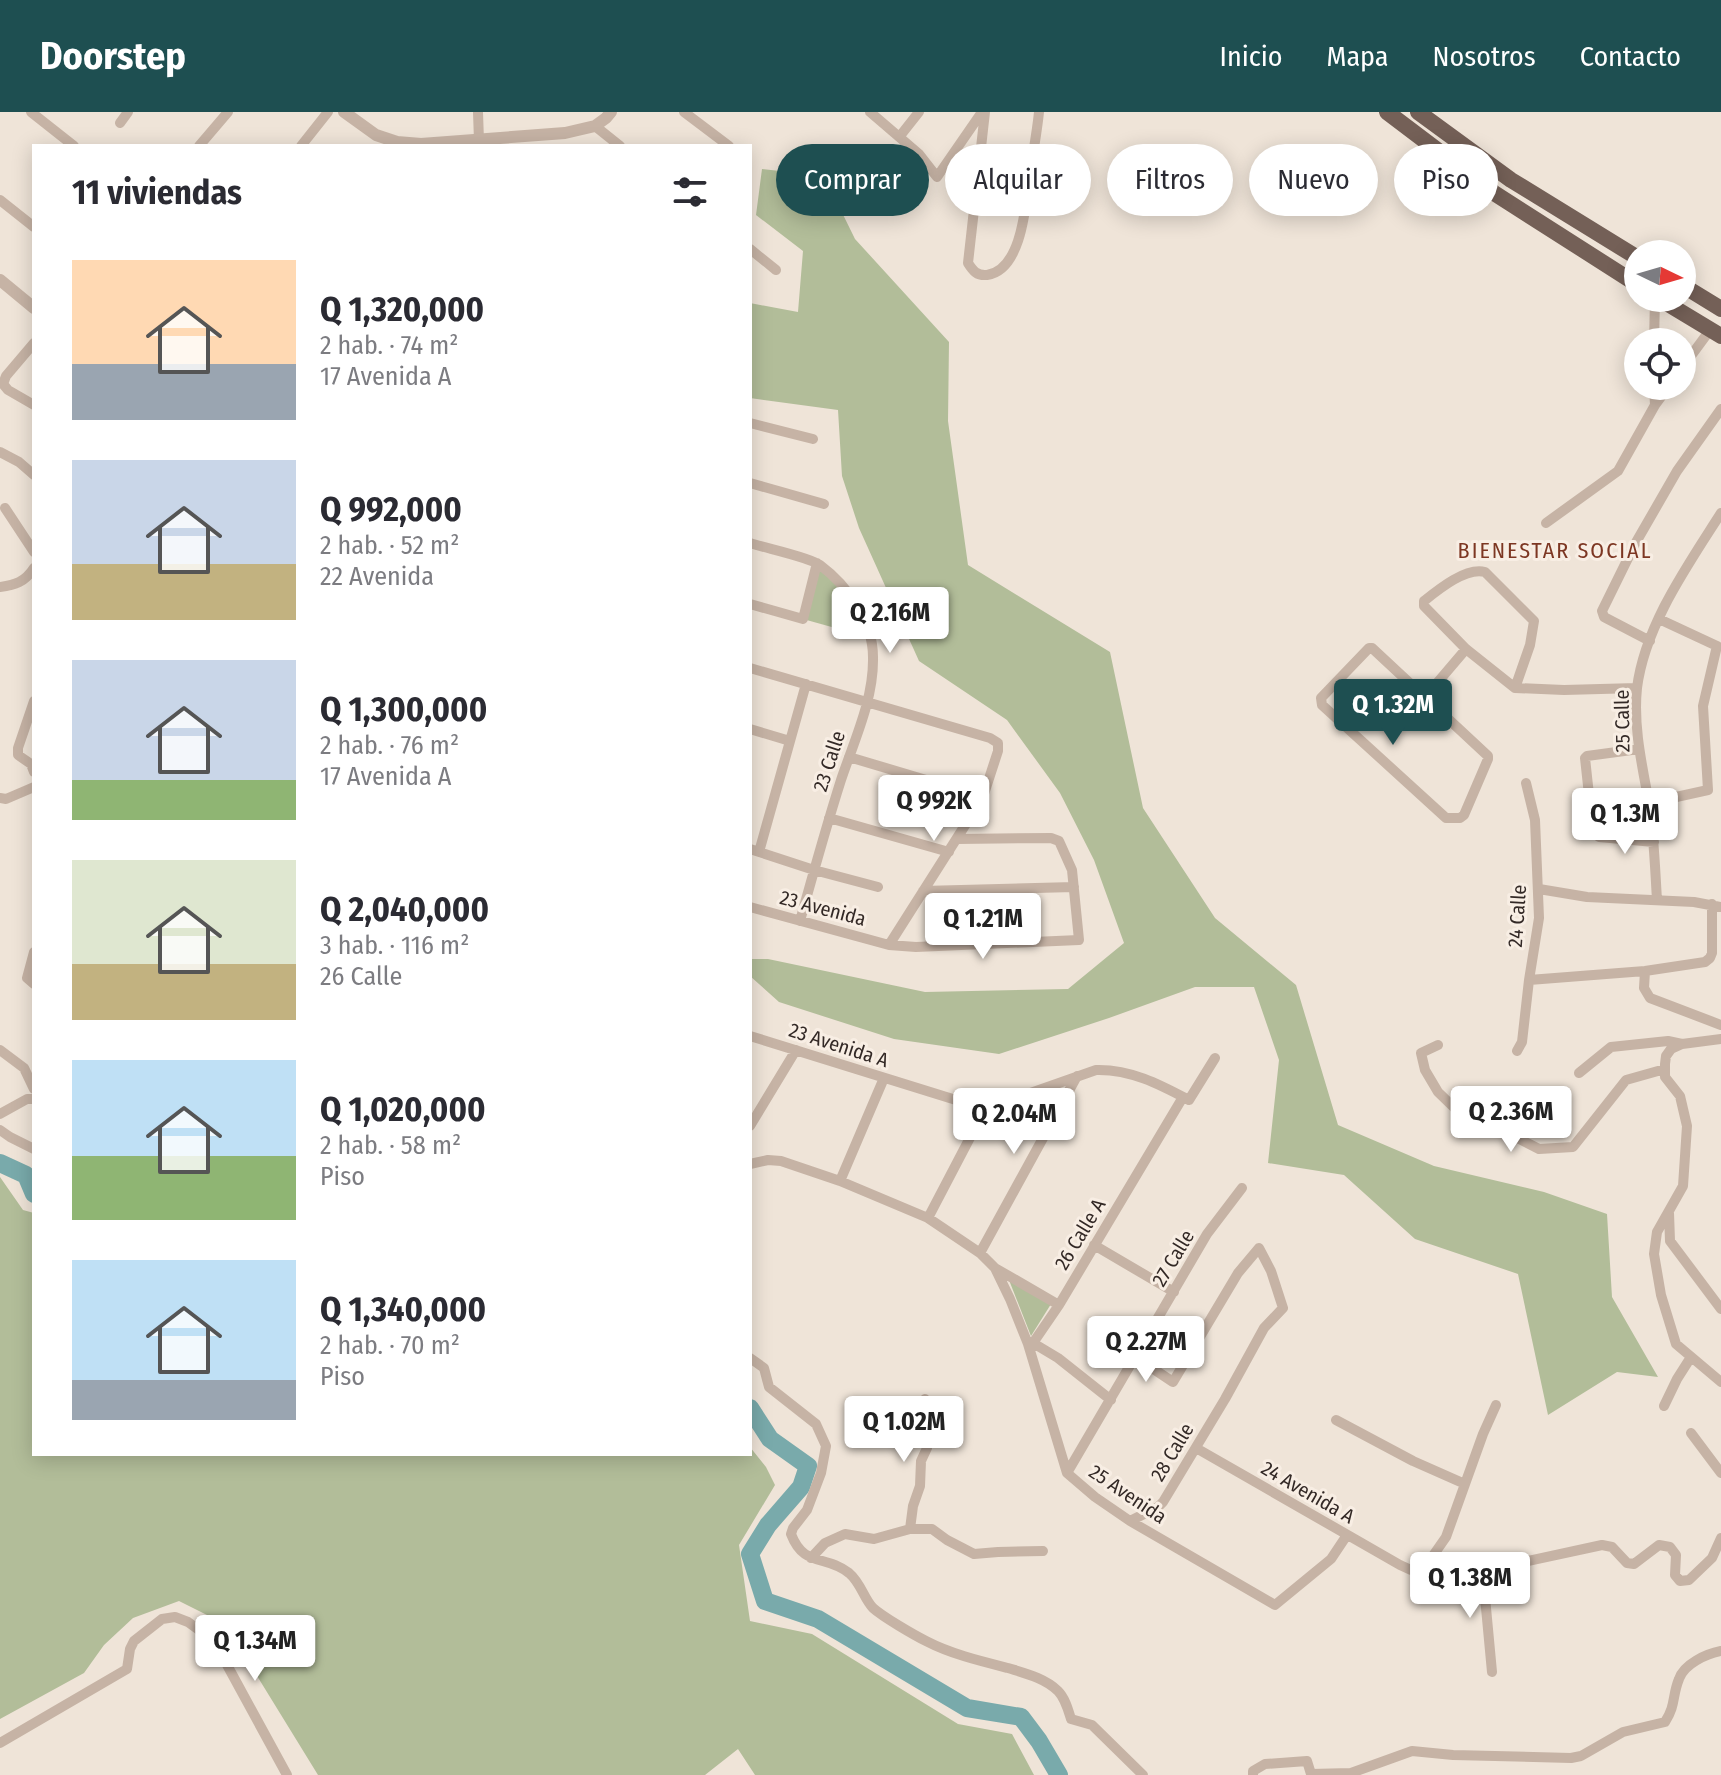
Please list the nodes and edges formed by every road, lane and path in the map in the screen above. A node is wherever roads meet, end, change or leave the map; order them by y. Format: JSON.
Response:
{"nodes":[{"id":1,"x":31,"y":112,"type":"edge"},
{"id":2,"x":128,"y":112,"type":"edge"},
{"id":3,"x":228,"y":112,"type":"edge"},
{"id":4,"x":328,"y":112,"type":"edge"},
{"id":5,"x":344,"y":112,"type":"edge"},
{"id":6,"x":478,"y":112,"type":"edge"},
{"id":7,"x":611,"y":112,"type":"edge"},
{"id":8,"x":684,"y":112,"type":"edge"},
{"id":9,"x":870,"y":112,"type":"edge"},
{"id":10,"x":919,"y":112,"type":"edge"},
{"id":11,"x":983,"y":112,"type":"edge"},
{"id":12,"x":1039,"y":112,"type":"edge"},
{"id":13,"x":1387,"y":112,"type":"edge"},
{"id":14,"x":1418,"y":112,"type":"edge"},
{"id":15,"x":120,"y":123,"type":"dead end"},
{"id":16,"x":595,"y":126,"type":"junction"},
{"id":17,"x":900,"y":136,"type":"junction"},
{"id":18,"x":479,"y":143,"type":"edge"},
{"id":19,"x":71,"y":144,"type":"edge"},
{"id":20,"x":201,"y":144,"type":"edge"},
{"id":21,"x":303,"y":144,"type":"edge"},
{"id":22,"x":413,"y":144,"type":"edge"},
{"id":23,"x":450,"y":144,"type":"edge"},
{"id":24,"x":618,"y":144,"type":"edge"},
{"id":25,"x":726,"y":144,"type":"edge"},
{"id":26,"x":0,"y":200,"type":"edge"},
{"id":27,"x":32,"y":225,"type":"edge"},
{"id":28,"x":1624,"y":249,"type":"edge"},
{"id":29,"x":752,"y":251,"type":"edge"},
{"id":30,"x":776,"y":270,"type":"dead end"},
{"id":31,"x":1624,"y":276,"type":"edge"},
{"id":32,"x":0,"y":280,"type":"edge"},
{"id":33,"x":1696,"y":294,"type":"edge"},
{"id":34,"x":32,"y":306,"type":"edge"},
{"id":35,"x":1721,"y":309,"type":"edge"},
{"id":36,"x":1680,"y":312,"type":"edge"},
{"id":37,"x":1715,"y":333,"type":"edge"},
{"id":38,"x":32,"y":345,"type":"edge"},
{"id":39,"x":1696,"y":353,"type":"edge"},
{"id":40,"x":1655,"y":400,"type":"edge"},
{"id":41,"x":1659,"y":400,"type":"edge"},
{"id":42,"x":32,"y":404,"type":"edge"},
{"id":43,"x":1655,"y":405,"type":"junction"},
{"id":44,"x":1720,"y":409,"type":"edge"},
{"id":45,"x":752,"y":424,"type":"edge"},
{"id":46,"x":813,"y":439,"type":"dead end"},
{"id":47,"x":0,"y":452,"type":"edge"},
{"id":48,"x":32,"y":473,"type":"edge"},
{"id":49,"x":752,"y":484,"type":"edge"},
{"id":50,"x":824,"y":504,"type":"dead end"},
{"id":51,"x":5,"y":508,"type":"dead end"},
{"id":52,"x":1721,"y":513,"type":"edge"},
{"id":53,"x":1546,"y":523,"type":"dead end"},
{"id":54,"x":752,"y":544,"type":"edge"},
{"id":55,"x":32,"y":549,"type":"edge"},
{"id":56,"x":817,"y":563,"type":"junction"},
{"id":57,"x":32,"y":571,"type":"edge"},
{"id":58,"x":0,"y":587,"type":"edge"},
{"id":59,"x":752,"y":605,"type":"edge"},
{"id":60,"x":1659,"y":619,"type":"junction"},
{"id":61,"x":1650,"y":641,"type":"junction"},
{"id":62,"x":1466,"y":649,"type":"junction"},
{"id":63,"x":752,"y":669,"type":"edge"},
{"id":64,"x":806,"y":684,"type":"junction"},
{"id":65,"x":1515,"y":688,"type":"junction"},
{"id":66,"x":1637,"y":688,"type":"junction"},
{"id":67,"x":1426,"y":696,"type":"junction"},
{"id":68,"x":867,"y":701,"type":"junction"},
{"id":69,"x":32,"y":707,"type":"edge"},
{"id":70,"x":752,"y":730,"type":"edge"},
{"id":71,"x":790,"y":741,"type":"junction"},
{"id":72,"x":1639,"y":749,"type":"junction"},
{"id":73,"x":849,"y":757,"type":"junction"},
{"id":74,"x":32,"y":766,"type":"edge"},
{"id":75,"x":1526,"y":783,"type":"dead end"},
{"id":76,"x":32,"y":788,"type":"edge"},
{"id":77,"x":983,"y":797,"type":"junction"},
{"id":78,"x":0,"y":798,"type":"edge"},
{"id":79,"x":1649,"y":803,"type":"junction"},
{"id":80,"x":829,"y":818,"type":"junction"},
{"id":81,"x":957,"y":839,"type":"junction"},
{"id":82,"x":1654,"y":842,"type":"junction"},
{"id":83,"x":755,"y":851,"type":"edge"},
{"id":84,"x":949,"y":852,"type":"junction"},
{"id":85,"x":814,"y":870,"type":"junction"},
{"id":86,"x":878,"y":887,"type":"dead end"},
{"id":87,"x":1074,"y":887,"type":"junction"},
{"id":88,"x":1539,"y":889,"type":"junction"},
{"id":89,"x":923,"y":891,"type":"junction"},
{"id":90,"x":1657,"y":900,"type":"junction"},
{"id":91,"x":1716,"y":906,"type":"edge"},
{"id":92,"x":752,"y":908,"type":"edge"},
{"id":93,"x":800,"y":921,"type":"junction"},
{"id":94,"x":889,"y":945,"type":"junction"},
{"id":95,"x":1645,"y":971,"type":"junction"},
{"id":96,"x":1529,"y":980,"type":"junction"},
{"id":97,"x":1721,"y":1025,"type":"edge"},
{"id":98,"x":752,"y":1037,"type":"edge"},
{"id":99,"x":1721,"y":1039,"type":"edge"},
{"id":100,"x":1682,"y":1044,"type":"junction"},
{"id":101,"x":1438,"y":1045,"type":"dead end"},
{"id":102,"x":0,"y":1050,"type":"edge"},
{"id":103,"x":796,"y":1050,"type":"junction"},
{"id":104,"x":1517,"y":1051,"type":"dead end"},
{"id":105,"x":1215,"y":1058,"type":"dead end"},
{"id":106,"x":1665,"y":1069,"type":"junction"},
{"id":107,"x":1579,"y":1073,"type":"dead end"},
{"id":108,"x":1077,"y":1076,"type":"junction"},
{"id":109,"x":884,"y":1078,"type":"junction"},
{"id":110,"x":32,"y":1085,"type":"edge"},
{"id":111,"x":1186,"y":1098,"type":"junction"},
{"id":112,"x":32,"y":1099,"type":"edge"},
{"id":113,"x":985,"y":1109,"type":"junction"},
{"id":114,"x":754,"y":1111,"type":"edge"},
{"id":115,"x":0,"y":1114,"type":"edge"},
{"id":116,"x":0,"y":1130,"type":"edge"},
{"id":117,"x":32,"y":1148,"type":"edge"},
{"id":118,"x":752,"y":1164,"type":"edge"},
{"id":119,"x":840,"y":1181,"type":"junction"},
{"id":120,"x":1242,"y":1188,"type":"dead end"},
{"id":121,"x":1669,"y":1211,"type":"junction"},
{"id":122,"x":928,"y":1218,"type":"junction"},
{"id":123,"x":1094,"y":1245,"type":"junction"},
{"id":124,"x":980,"y":1253,"type":"junction"},
{"id":125,"x":995,"y":1268,"type":"junction"},
{"id":126,"x":1174,"y":1292,"type":"junction"},
{"id":127,"x":1059,"y":1305,"type":"junction"},
{"id":128,"x":1721,"y":1309,"type":"edge"},
{"id":129,"x":1030,"y":1343,"type":"junction"},
{"id":130,"x":1691,"y":1357,"type":"junction"},
{"id":131,"x":1137,"y":1358,"type":"junction"},
{"id":132,"x":752,"y":1359,"type":"edge"},
{"id":133,"x":1721,"y":1382,"type":"edge"},
{"id":134,"x":925,"y":1399,"type":"dead end"},
{"id":135,"x":1111,"y":1400,"type":"junction"},
{"id":136,"x":1496,"y":1405,"type":"dead end"},
{"id":137,"x":1664,"y":1406,"type":"dead end"},
{"id":138,"x":1336,"y":1420,"type":"dead end"},
{"id":139,"x":1691,"y":1433,"type":"dead end"},
{"id":140,"x":1196,"y":1448,"type":"junction"},
{"id":141,"x":1067,"y":1473,"type":"junction"},
{"id":142,"x":1721,"y":1473,"type":"edge"},
{"id":143,"x":1465,"y":1484,"type":"junction"},
{"id":144,"x":1130,"y":1521,"type":"junction"},
{"id":145,"x":910,"y":1529,"type":"junction"},
{"id":146,"x":1347,"y":1535,"type":"junction"},
{"id":147,"x":1721,"y":1538,"type":"edge"},
{"id":148,"x":1043,"y":1551,"type":"dead end"},
{"id":149,"x":811,"y":1558,"type":"junction"},
{"id":150,"x":1482,"y":1565,"type":"junction"},
{"id":151,"x":1423,"y":1570,"type":"junction"},
{"id":152,"x":1721,"y":1651,"type":"edge"},
{"id":153,"x":1492,"y":1672,"type":"dead end"},
{"id":154,"x":0,"y":1743,"type":"edge"},
{"id":155,"x":287,"y":1775,"type":"edge"},
{"id":156,"x":1143,"y":1775,"type":"edge"},
{"id":157,"x":1253,"y":1775,"type":"edge"}],
"edges":[{"from":1,"to":19,"type":"street"},
{"from":2,"to":15,"type":"street"},
{"from":3,"to":20,"type":"street"},
{"from":4,"to":21,"type":"street"},
{"from":5,"to":22,"type":"street"},
{"from":6,"to":18,"type":"street"},
{"from":7,"to":16,"type":"street"},
{"from":8,"to":25,"type":"street"},
{"from":9,"to":17,"type":"street"},
{"from":10,"to":17,"type":"street"},
{"from":11,"to":12,"type":"street"},
{"from":11,"to":17,"type":"street"},
{"from":13,"to":31,"type":"main road"},
{"from":14,"to":28,"type":"main road"},
{"from":16,"to":18,"type":"street"},
{"from":16,"to":24,"type":"street"},
{"from":18,"to":23,"type":"street"},
{"from":26,"to":27,"type":"street"},
{"from":29,"to":30,"type":"street"},
{"from":32,"to":34,"type":"street"},
{"from":33,"to":35,"type":"main road"},
{"from":36,"to":37,"type":"main road"},
{"from":37,"to":39,"type":"street"},
{"from":38,"to":42,"type":"street"},
{"from":40,"to":43,"type":"street"},
{"from":41,"to":43,"type":"street"},
{"from":43,"to":53,"type":"street"},
{"from":44,"to":61,"type":"street"},
{"from":45,"to":46,"type":"street"},
{"from":47,"to":48,"type":"street"},
{"from":49,"to":50,"type":"street"},
{"from":51,"to":55,"type":"street"},
{"from":52,"to":60,"type":"street","name":"25 Calle"},
{"from":54,"to":56,"type":"street"},
{"from":56,"to":59,"type":"street"},
{"from":56,"to":68,"type":"street","name":"23 Calle"},
{"from":57,"to":58,"type":"street"},
{"from":60,"to":61,"type":"street","name":"25 Calle"},
{"from":60,"to":79,"type":"street"},
{"from":61,"to":66,"type":"street","name":"25 Calle"},
{"from":62,"to":65,"type":"street"},
{"from":62,"to":65,"type":"street"},
{"from":62,"to":67,"type":"street"},
{"from":63,"to":64,"type":"street"},
{"from":64,"to":68,"type":"street"},
{"from":64,"to":71,"type":"street"},
{"from":65,"to":66,"type":"street"},
{"from":66,"to":72,"type":"street","name":"25 Calle"},
{"from":67,"to":67,"type":"street"},
{"from":68,"to":73,"type":"street","name":"23 Calle"},
{"from":68,"to":77,"type":"street"},
{"from":69,"to":74,"type":"street"},
{"from":70,"to":71,"type":"street"},
{"from":71,"to":83,"type":"street"},
{"from":72,"to":79,"type":"street","name":"25 Calle"},
{"from":72,"to":82,"type":"street"},
{"from":73,"to":77,"type":"street"},
{"from":73,"to":80,"type":"street","name":"23 Calle"},
{"from":75,"to":88,"type":"street","name":"24 Calle"},
{"from":76,"to":78,"type":"street"},
{"from":77,"to":81,"type":"street"},
{"from":79,"to":82,"type":"street","name":"25 Calle"},
{"from":80,"to":84,"type":"street"},
{"from":80,"to":85,"type":"street","name":"23 Calle"},
{"from":81,"to":84,"type":"street"},
{"from":81,"to":87,"type":"street"},
{"from":82,"to":90,"type":"street","name":"25 Calle"},
{"from":83,"to":85,"type":"street"},
{"from":84,"to":89,"type":"street"},
{"from":85,"to":86,"type":"street"},
{"from":85,"to":93,"type":"street","name":"23 Calle"},
{"from":87,"to":89,"type":"street"},
{"from":87,"to":94,"type":"street","name":"23 Avenida"},
{"from":88,"to":90,"type":"street"},
{"from":88,"to":96,"type":"street","name":"24 Calle"},
{"from":89,"to":94,"type":"street"},
{"from":90,"to":91,"type":"street"},
{"from":91,"to":95,"type":"street"},
{"from":92,"to":93,"type":"street","name":"23 Avenida"},
{"from":93,"to":94,"type":"street","name":"23 Avenida"},
{"from":95,"to":96,"type":"street"},
{"from":95,"to":97,"type":"street"},
{"from":96,"to":104,"type":"street","name":"24 Calle"},
{"from":98,"to":103,"type":"street","name":"23 Avenida A"},
{"from":99,"to":100,"type":"street"},
{"from":100,"to":106,"type":"street"},
{"from":100,"to":107,"type":"street"},
{"from":101,"to":106,"type":"street"},
{"from":102,"to":110,"type":"street"},
{"from":103,"to":109,"type":"street","name":"23 Avenida A"},
{"from":103,"to":114,"type":"street"},
{"from":105,"to":111,"type":"street","name":"26 Calle A"},
{"from":106,"to":121,"type":"street"},
{"from":108,"to":111,"type":"street"},
{"from":108,"to":113,"type":"street"},
{"from":108,"to":124,"type":"street"},
{"from":109,"to":113,"type":"street","name":"23 Avenida A"},
{"from":109,"to":119,"type":"street"},
{"from":111,"to":123,"type":"street","name":"26 Calle A"},
{"from":112,"to":115,"type":"street"},
{"from":113,"to":122,"type":"street"},
{"from":116,"to":117,"type":"street"},
{"from":118,"to":119,"type":"street","name":"25 Avenida"},
{"from":119,"to":122,"type":"street","name":"25 Avenida"},
{"from":120,"to":126,"type":"street","name":"27 Calle"},
{"from":121,"to":128,"type":"street"},
{"from":121,"to":130,"type":"street"},
{"from":122,"to":124,"type":"street","name":"25 Avenida"},
{"from":123,"to":126,"type":"street"},
{"from":123,"to":127,"type":"street","name":"26 Calle A"},
{"from":124,"to":125,"type":"street","name":"25 Avenida"},
{"from":125,"to":127,"type":"street","name":"25 Avenida"},
{"from":125,"to":129,"type":"street","name":"25 Avenida"},
{"from":126,"to":131,"type":"street","name":"27 Calle"},
{"from":127,"to":129,"type":"street","name":"26 Calle A"},
{"from":129,"to":135,"type":"street"},
{"from":129,"to":141,"type":"street","name":"25 Avenida"},
{"from":130,"to":133,"type":"street"},
{"from":130,"to":137,"type":"street"},
{"from":131,"to":135,"type":"street","name":"27 Calle"},
{"from":131,"to":140,"type":"street","name":"28 Calle"},
{"from":132,"to":149,"type":"street"},
{"from":134,"to":145,"type":"street"},
{"from":135,"to":141,"type":"street","name":"27 Calle"},
{"from":136,"to":143,"type":"street"},
{"from":138,"to":143,"type":"street"},
{"from":139,"to":142,"type":"street"},
{"from":140,"to":144,"type":"street","name":"28 Calle"},
{"from":140,"to":146,"type":"street","name":"24 Avenida A"},
{"from":141,"to":144,"type":"street","name":"25 Avenida"},
{"from":143,"to":151,"type":"street"},
{"from":144,"to":146,"type":"street","name":"25 Avenida"},
{"from":145,"to":148,"type":"street"},
{"from":145,"to":149,"type":"street"},
{"from":146,"to":151,"type":"street","name":"24 Avenida A"},
{"from":147,"to":150,"type":"street","name":"24 Avenida A"},
{"from":149,"to":156,"type":"street"},
{"from":150,"to":151,"type":"street","name":"24 Avenida A"},
{"from":150,"to":153,"type":"street"},
{"from":152,"to":157,"type":"street"},
{"from":154,"to":155,"type":"street"}]}
